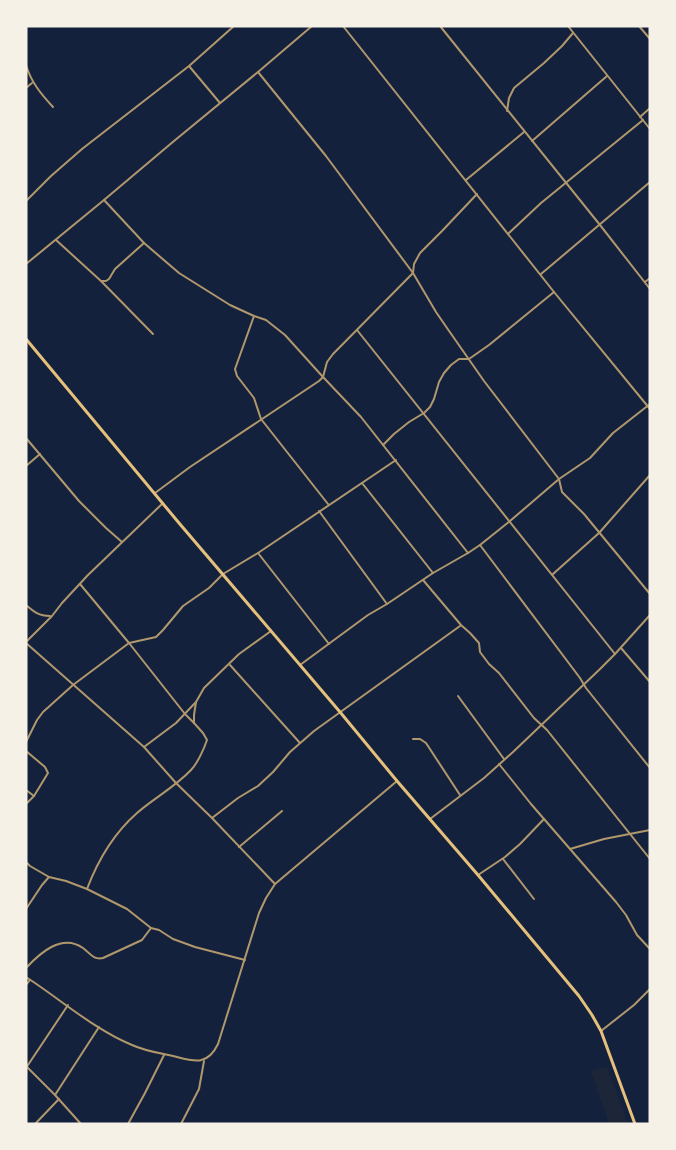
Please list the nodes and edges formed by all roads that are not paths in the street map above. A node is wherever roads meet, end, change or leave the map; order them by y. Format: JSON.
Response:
{"nodes":[{"id":1,"x":234,"y":26,"type":"edge"},
{"id":2,"x":312,"y":26,"type":"edge"},
{"id":3,"x":343,"y":26,"type":"edge"},
{"id":4,"x":440,"y":26,"type":"edge"},
{"id":5,"x":568,"y":26,"type":"edge"},
{"id":6,"x":639,"y":26,"type":"edge"},
{"id":7,"x":573,"y":33,"type":"junction"},
{"id":8,"x":650,"y":39,"type":"edge"},
{"id":9,"x":26,"y":65,"type":"edge"},
{"id":10,"x":189,"y":66,"type":"junction"},
{"id":11,"x":258,"y":72,"type":"junction"},
{"id":12,"x":607,"y":76,"type":"junction"},
{"id":13,"x":33,"y":82,"type":"junction"},
{"id":14,"x":26,"y":88,"type":"edge"},
{"id":15,"x":220,"y":103,"type":"junction"},
{"id":16,"x":53,"y":106,"type":"dead end"},
{"id":17,"x":650,"y":108,"type":"edge"},
{"id":18,"x":507,"y":111,"type":"junction"},
{"id":19,"x":640,"y":117,"type":"junction"},
{"id":20,"x":643,"y":120,"type":"junction"},
{"id":21,"x":650,"y":129,"type":"edge"},
{"id":22,"x":524,"y":132,"type":"junction"},
{"id":23,"x":532,"y":141,"type":"junction"},
{"id":24,"x":466,"y":180,"type":"junction"},
{"id":25,"x":650,"y":182,"type":"edge"},
{"id":26,"x":566,"y":183,"type":"junction"},
{"id":27,"x":477,"y":194,"type":"junction"},
{"id":28,"x":104,"y":200,"type":"junction"},
{"id":29,"x":26,"y":201,"type":"edge"},
{"id":30,"x":600,"y":225,"type":"junction"},
{"id":31,"x":508,"y":234,"type":"junction"},
{"id":32,"x":56,"y":240,"type":"junction"},
{"id":33,"x":144,"y":243,"type":"junction"},
{"id":34,"x":26,"y":264,"type":"edge"},
{"id":35,"x":413,"y":273,"type":"junction"},
{"id":36,"x":541,"y":274,"type":"junction"},
{"id":37,"x":650,"y":278,"type":"edge"},
{"id":38,"x":101,"y":281,"type":"junction"},
{"id":39,"x":645,"y":282,"type":"junction"},
{"id":40,"x":650,"y":289,"type":"edge"},
{"id":41,"x":554,"y":292,"type":"junction"},
{"id":42,"x":254,"y":316,"type":"junction"},
{"id":43,"x":357,"y":330,"type":"junction"},
{"id":44,"x":153,"y":334,"type":"dead end"},
{"id":45,"x":26,"y":339,"type":"edge"},
{"id":46,"x":469,"y":359,"type":"junction"},
{"id":47,"x":323,"y":377,"type":"junction"},
{"id":48,"x":648,"y":405,"type":"edge"},
{"id":49,"x":650,"y":409,"type":"edge"},
{"id":50,"x":424,"y":413,"type":"junction"},
{"id":51,"x":261,"y":419,"type":"junction"},
{"id":52,"x":26,"y":438,"type":"edge"},
{"id":53,"x":384,"y":445,"type":"junction"},
{"id":54,"x":40,"y":454,"type":"junction"},
{"id":55,"x":396,"y":460,"type":"junction"},
{"id":56,"x":26,"y":466,"type":"edge"},
{"id":57,"x":650,"y":475,"type":"edge"},
{"id":58,"x":559,"y":479,"type":"junction"},
{"id":59,"x":362,"y":482,"type":"junction"},
{"id":60,"x":155,"y":492,"type":"junction"},
{"id":61,"x":163,"y":503,"type":"junction"},
{"id":62,"x":329,"y":504,"type":"junction"},
{"id":63,"x":319,"y":511,"type":"junction"},
{"id":64,"x":510,"y":521,"type":"junction"},
{"id":65,"x":599,"y":533,"type":"junction"},
{"id":66,"x":122,"y":542,"type":"junction"},
{"id":67,"x":480,"y":545,"type":"junction"},
{"id":68,"x":258,"y":553,"type":"junction"},
{"id":69,"x":468,"y":553,"type":"junction"},
{"id":70,"x":433,"y":573,"type":"junction"},
{"id":71,"x":223,"y":574,"type":"junction"},
{"id":72,"x":552,"y":574,"type":"junction"},
{"id":73,"x":423,"y":580,"type":"junction"},
{"id":74,"x":80,"y":584,"type":"junction"},
{"id":75,"x":650,"y":594,"type":"edge"},
{"id":76,"x":26,"y":604,"type":"edge"},
{"id":77,"x":387,"y":604,"type":"junction"},
{"id":78,"x":650,"y":615,"type":"edge"},
{"id":79,"x":52,"y":616,"type":"junction"},
{"id":80,"x":460,"y":625,"type":"junction"},
{"id":81,"x":271,"y":631,"type":"junction"},
{"id":82,"x":129,"y":642,"type":"junction"},
{"id":83,"x":26,"y":643,"type":"edge"},
{"id":84,"x":329,"y":644,"type":"junction"},
{"id":85,"x":621,"y":648,"type":"junction"},
{"id":86,"x":615,"y":654,"type":"junction"},
{"id":87,"x":230,"y":664,"type":"junction"},
{"id":88,"x":300,"y":665,"type":"junction"},
{"id":89,"x":650,"y":682,"type":"edge"},
{"id":90,"x":584,"y":684,"type":"junction"},
{"id":91,"x":73,"y":685,"type":"junction"},
{"id":92,"x":458,"y":696,"type":"dead end"},
{"id":93,"x":196,"y":702,"type":"junction"},
{"id":94,"x":340,"y":712,"type":"junction"},
{"id":95,"x":185,"y":714,"type":"junction"},
{"id":96,"x":194,"y":723,"type":"junction"},
{"id":97,"x":542,"y":725,"type":"junction"},
{"id":98,"x":413,"y":739,"type":"dead end"},
{"id":99,"x":26,"y":742,"type":"edge"},
{"id":100,"x":300,"y":743,"type":"junction"},
{"id":101,"x":144,"y":747,"type":"junction"},
{"id":102,"x":26,"y":751,"type":"edge"},
{"id":103,"x":505,"y":759,"type":"junction"},
{"id":104,"x":499,"y":764,"type":"junction"},
{"id":105,"x":650,"y":768,"type":"edge"},
{"id":106,"x":397,"y":781,"type":"junction"},
{"id":107,"x":176,"y":783,"type":"junction"},
{"id":108,"x":26,"y":790,"type":"edge"},
{"id":109,"x":460,"y":795,"type":"junction"},
{"id":110,"x":34,"y":796,"type":"junction"},
{"id":111,"x":26,"y":804,"type":"edge"},
{"id":112,"x":282,"y":811,"type":"dead end"},
{"id":113,"x":212,"y":818,"type":"junction"},
{"id":114,"x":430,"y":819,"type":"junction"},
{"id":115,"x":544,"y":819,"type":"junction"},
{"id":116,"x":650,"y":830,"type":"edge"},
{"id":117,"x":630,"y":833,"type":"junction"},
{"id":118,"x":239,"y":847,"type":"junction"},
{"id":119,"x":570,"y":849,"type":"junction"},
{"id":120,"x":650,"y":858,"type":"edge"},
{"id":121,"x":503,"y":859,"type":"junction"},
{"id":122,"x":26,"y":862,"type":"edge"},
{"id":123,"x":478,"y":875,"type":"junction"},
{"id":124,"x":49,"y":877,"type":"junction"},
{"id":125,"x":275,"y":884,"type":"junction"},
{"id":126,"x":87,"y":889,"type":"junction"},
{"id":127,"x":534,"y":899,"type":"dead end"},
{"id":128,"x":26,"y":909,"type":"edge"},
{"id":129,"x":151,"y":928,"type":"junction"},
{"id":130,"x":650,"y":949,"type":"edge"},
{"id":131,"x":245,"y":960,"type":"junction"},
{"id":132,"x":26,"y":968,"type":"edge"},
{"id":133,"x":26,"y":977,"type":"edge"},
{"id":134,"x":30,"y":980,"type":"junction"},
{"id":135,"x":26,"y":985,"type":"edge"},
{"id":136,"x":650,"y":989,"type":"edge"},
{"id":137,"x":68,"y":1005,"type":"junction"},
{"id":138,"x":99,"y":1028,"type":"junction"},
{"id":139,"x":601,"y":1031,"type":"junction"},
{"id":140,"x":164,"y":1054,"type":"junction"},
{"id":141,"x":204,"y":1060,"type":"junction"},
{"id":142,"x":27,"y":1067,"type":"edge"},
{"id":143,"x":55,"y":1095,"type":"junction"},
{"id":144,"x":59,"y":1099,"type":"junction"},
{"id":145,"x":34,"y":1124,"type":"edge"},
{"id":146,"x":81,"y":1124,"type":"edge"},
{"id":147,"x":128,"y":1124,"type":"edge"},
{"id":148,"x":181,"y":1124,"type":"edge"},
{"id":149,"x":635,"y":1124,"type":"edge"}],
"edges":[{"from":1,"to":10,"type":"street"},
{"from":2,"to":11,"type":"street"},
{"from":3,"to":24,"type":"street"},
{"from":4,"to":18,"type":"street"},
{"from":5,"to":7,"type":"street"},
{"from":6,"to":8,"type":"street"},
{"from":7,"to":12,"type":"street"},
{"from":7,"to":18,"type":"street"},
{"from":9,"to":13,"type":"street"},
{"from":10,"to":15,"type":"street"},
{"from":10,"to":29,"type":"street"},
{"from":11,"to":15,"type":"street"},
{"from":11,"to":35,"type":"street"},
{"from":12,"to":19,"type":"street"},
{"from":12,"to":23,"type":"street"},
{"from":13,"to":14,"type":"street"},
{"from":13,"to":16,"type":"street"},
{"from":15,"to":28,"type":"street"},
{"from":17,"to":19,"type":"street"},
{"from":18,"to":22,"type":"street"},
{"from":19,"to":20,"type":"street"},
{"from":20,"to":21,"type":"street"},
{"from":20,"to":26,"type":"street"},
{"from":22,"to":23,"type":"street"},
{"from":22,"to":24,"type":"street"},
{"from":23,"to":26,"type":"street"},
{"from":24,"to":27,"type":"street"},
{"from":25,"to":30,"type":"street"},
{"from":26,"to":30,"type":"street"},
{"from":26,"to":31,"type":"street"},
{"from":27,"to":31,"type":"street"},
{"from":27,"to":35,"type":"street"},
{"from":28,"to":32,"type":"street"},
{"from":28,"to":33,"type":"street"},
{"from":30,"to":36,"type":"street"},
{"from":30,"to":39,"type":"street"},
{"from":31,"to":36,"type":"street"},
{"from":32,"to":34,"type":"street"},
{"from":32,"to":38,"type":"street"},
{"from":33,"to":38,"type":"street"},
{"from":33,"to":42,"type":"street"},
{"from":35,"to":43,"type":"street"},
{"from":35,"to":46,"type":"street"},
{"from":36,"to":41,"type":"street"},
{"from":37,"to":39,"type":"street"},
{"from":38,"to":44,"type":"street"},
{"from":39,"to":40,"type":"street"},
{"from":41,"to":46,"type":"street"},
{"from":41,"to":48,"type":"street"},
{"from":42,"to":47,"type":"street"},
{"from":42,"to":51,"type":"street"},
{"from":43,"to":47,"type":"street"},
{"from":43,"to":50,"type":"street"},
{"from":45,"to":60,"type":"main road"},
{"from":46,"to":50,"type":"street"},
{"from":46,"to":58,"type":"street"},
{"from":47,"to":51,"type":"street"},
{"from":47,"to":53,"type":"street"},
{"from":48,"to":49,"type":"street"},
{"from":48,"to":58,"type":"street"},
{"from":50,"to":53,"type":"street"},
{"from":50,"to":64,"type":"street"},
{"from":51,"to":60,"type":"street"},
{"from":51,"to":62,"type":"street"},
{"from":52,"to":54,"type":"street"},
{"from":53,"to":55,"type":"street"},
{"from":54,"to":56,"type":"street"},
{"from":54,"to":66,"type":"street"},
{"from":55,"to":59,"type":"street"},
{"from":55,"to":69,"type":"street"},
{"from":57,"to":65,"type":"street"},
{"from":58,"to":64,"type":"street"},
{"from":58,"to":65,"type":"street"},
{"from":59,"to":62,"type":"street"},
{"from":59,"to":70,"type":"street"},
{"from":60,"to":61,"type":"main road"},
{"from":61,"to":66,"type":"street"},
{"from":61,"to":71,"type":"main road"},
{"from":62,"to":63,"type":"street"},
{"from":63,"to":68,"type":"street"},
{"from":63,"to":77,"type":"street"},
{"from":64,"to":67,"type":"street"},
{"from":64,"to":72,"type":"street"},
{"from":65,"to":72,"type":"street"},
{"from":65,"to":75,"type":"street"},
{"from":66,"to":74,"type":"street"},
{"from":67,"to":69,"type":"street"},
{"from":67,"to":90,"type":"street"},
{"from":68,"to":71,"type":"street"},
{"from":68,"to":84,"type":"street"},
{"from":69,"to":70,"type":"street"},
{"from":70,"to":73,"type":"street"},
{"from":71,"to":81,"type":"main road"},
{"from":71,"to":82,"type":"street"},
{"from":72,"to":86,"type":"street"},
{"from":73,"to":77,"type":"street"},
{"from":73,"to":80,"type":"street"},
{"from":74,"to":79,"type":"street"},
{"from":74,"to":82,"type":"street"},
{"from":76,"to":79,"type":"street"},
{"from":77,"to":84,"type":"street"},
{"from":78,"to":85,"type":"street"},
{"from":79,"to":83,"type":"street"},
{"from":80,"to":94,"type":"street"},
{"from":80,"to":97,"type":"street"},
{"from":81,"to":87,"type":"street"},
{"from":81,"to":88,"type":"main road"},
{"from":82,"to":91,"type":"street"},
{"from":82,"to":95,"type":"street"},
{"from":83,"to":91,"type":"street"},
{"from":84,"to":88,"type":"street"},
{"from":85,"to":86,"type":"street"},
{"from":85,"to":89,"type":"street"},
{"from":86,"to":90,"type":"street"},
{"from":87,"to":93,"type":"street"},
{"from":87,"to":100,"type":"street"},
{"from":88,"to":94,"type":"main road"},
{"from":90,"to":97,"type":"street"},
{"from":90,"to":105,"type":"street"},
{"from":91,"to":99,"type":"street"},
{"from":91,"to":101,"type":"street"},
{"from":92,"to":103,"type":"street"},
{"from":93,"to":95,"type":"street"},
{"from":93,"to":96,"type":"street"},
{"from":94,"to":100,"type":"street"},
{"from":94,"to":106,"type":"main road"},
{"from":95,"to":96,"type":"street"},
{"from":95,"to":101,"type":"street"},
{"from":96,"to":107,"type":"street"},
{"from":97,"to":103,"type":"street"},
{"from":97,"to":117,"type":"street"},
{"from":98,"to":109,"type":"street"},
{"from":100,"to":113,"type":"street"},
{"from":101,"to":107,"type":"street"},
{"from":102,"to":110,"type":"street"},
{"from":103,"to":104,"type":"street"},
{"from":104,"to":109,"type":"street"},
{"from":104,"to":115,"type":"street"},
{"from":106,"to":114,"type":"main road"},
{"from":106,"to":125,"type":"street"},
{"from":107,"to":113,"type":"street"},
{"from":107,"to":126,"type":"street"},
{"from":108,"to":110,"type":"street"},
{"from":109,"to":114,"type":"street"},
{"from":110,"to":111,"type":"street"},
{"from":112,"to":118,"type":"street"},
{"from":113,"to":118,"type":"street"},
{"from":114,"to":123,"type":"main road"},
{"from":115,"to":119,"type":"street"},
{"from":115,"to":121,"type":"street"},
{"from":116,"to":117,"type":"street"},
{"from":117,"to":119,"type":"street"},
{"from":117,"to":120,"type":"street"},
{"from":118,"to":125,"type":"street"},
{"from":119,"to":130,"type":"street"},
{"from":121,"to":123,"type":"street"},
{"from":121,"to":127,"type":"street"},
{"from":122,"to":124,"type":"street"},
{"from":123,"to":139,"type":"main road"},
{"from":124,"to":126,"type":"street"},
{"from":124,"to":128,"type":"street"},
{"from":125,"to":131,"type":"street"},
{"from":126,"to":129,"type":"street"},
{"from":129,"to":131,"type":"street"},
{"from":129,"to":132,"type":"street"},
{"from":131,"to":141,"type":"street"},
{"from":133,"to":134,"type":"street"},
{"from":134,"to":135,"type":"street"},
{"from":134,"to":137,"type":"street"},
{"from":136,"to":139,"type":"street"},
{"from":137,"to":138,"type":"street"},
{"from":137,"to":142,"type":"street"},
{"from":138,"to":140,"type":"street"},
{"from":138,"to":143,"type":"street"},
{"from":139,"to":149,"type":"main road"},
{"from":140,"to":141,"type":"street"},
{"from":140,"to":147,"type":"street"},
{"from":141,"to":148,"type":"street"},
{"from":142,"to":143,"type":"street"},
{"from":143,"to":144,"type":"street"},
{"from":144,"to":145,"type":"street"},
{"from":144,"to":146,"type":"street"}]}
